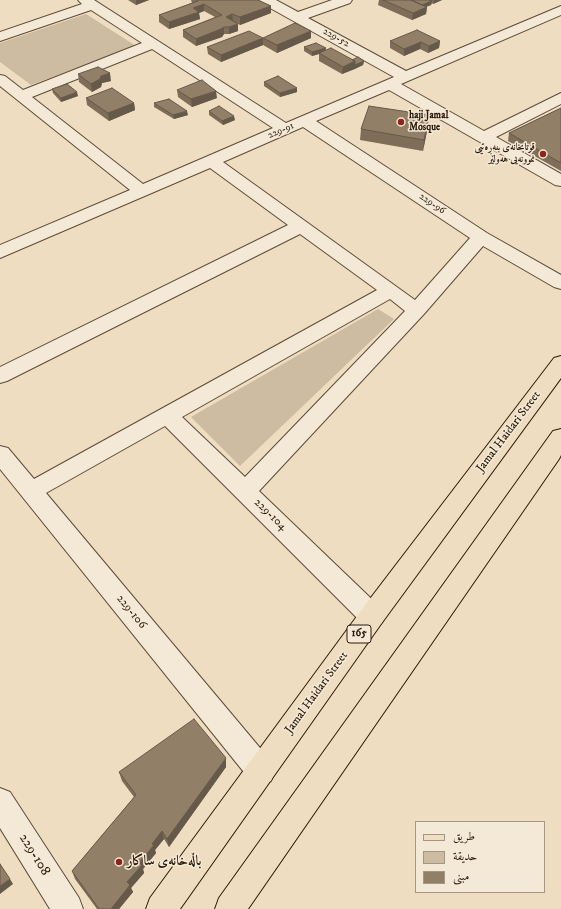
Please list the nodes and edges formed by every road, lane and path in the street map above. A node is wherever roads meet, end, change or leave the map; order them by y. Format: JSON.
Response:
{"nodes":[{"id":1,"x":266,"y":0,"type":"edge"},
{"id":2,"x":345,"y":0,"type":"edge"},
{"id":3,"x":89,"y":2,"type":"edge"},
{"id":4,"x":561,"y":10,"type":"edge"},
{"id":5,"x":297,"y":17,"type":"junction"},
{"id":6,"x":0,"y":37,"type":"edge"},
{"id":7,"x":153,"y":44,"type":"junction"},
{"id":8,"x":406,"y":77,"type":"junction"},
{"id":9,"x":0,"y":79,"type":"edge"},
{"id":10,"x":390,"y":84,"type":"junction"},
{"id":11,"x":21,"y":96,"type":"junction"},
{"id":12,"x":561,"y":98,"type":"edge"},
{"id":13,"x":305,"y":121,"type":"junction"},
{"id":14,"x":285,"y":129,"type":"junction"},
{"id":15,"x":484,"y":137,"type":"junction"},
{"id":16,"x":211,"y":161,"type":"junction"},
{"id":17,"x":561,"y":181,"type":"edge"},
{"id":18,"x":142,"y":191,"type":"junction"},
{"id":19,"x":301,"y":226,"type":"junction"},
{"id":20,"x":480,"y":237,"type":"junction"},
{"id":21,"x":0,"y":252,"type":"edge"},
{"id":22,"x":561,"y":283,"type":"edge"},
{"id":23,"x":390,"y":292,"type":"junction"},
{"id":24,"x":417,"y":310,"type":"junction"},
{"id":25,"x":560,"y":367,"type":"edge"},
{"id":26,"x":0,"y":376,"type":"edge"},
{"id":27,"x":167,"y":414,"type":"junction"},
{"id":28,"x":558,"y":449,"type":"edge"},
{"id":29,"x":0,"y":454,"type":"edge"},
{"id":30,"x":31,"y":491,"type":"junction"},
{"id":31,"x":245,"y":492,"type":"junction"},
{"id":32,"x":372,"y":616,"type":"junction"},
{"id":33,"x":261,"y":771,"type":"junction"},
{"id":34,"x":0,"y":802,"type":"edge"},
{"id":35,"x":68,"y":909,"type":"edge"},
{"id":36,"x":161,"y":909,"type":"edge"},
{"id":37,"x":230,"y":909,"type":"edge"}],
"edges":[{"from":1,"to":5,"type":"street","name":"229-52"},
{"from":2,"to":5,"type":"street"},
{"from":3,"to":6,"type":"street"},
{"from":3,"to":7,"type":"street"},
{"from":4,"to":8,"type":"street","name":"229-91"},
{"from":5,"to":8,"type":"street","name":"229-52"},
{"from":7,"to":11,"type":"street"},
{"from":7,"to":14,"type":"street"},
{"from":8,"to":10,"type":"street","name":"229-91"},
{"from":9,"to":11,"type":"street"},
{"from":10,"to":13,"type":"street","name":"229-91"},
{"from":10,"to":15,"type":"street"},
{"from":11,"to":18,"type":"street"},
{"from":12,"to":15,"type":"street"},
{"from":13,"to":14,"type":"street","name":"229-91"},
{"from":13,"to":20,"type":"street","name":"229-96"},
{"from":14,"to":16,"type":"street","name":"229-91"},
{"from":15,"to":17,"type":"street"},
{"from":16,"to":18,"type":"street","name":"229-91"},
{"from":16,"to":19,"type":"street"},
{"from":18,"to":21,"type":"street","name":"229-91"},
{"from":19,"to":23,"type":"street"},
{"from":19,"to":26,"type":"street"},
{"from":20,"to":22,"type":"street","name":"229-96"},
{"from":20,"to":24,"type":"street"},
{"from":23,"to":24,"type":"street"},
{"from":23,"to":27,"type":"street"},
{"from":24,"to":31,"type":"street"},
{"from":25,"to":32,"type":"main road","name":"Jamal Haidari Street","number":"165"},
{"from":27,"to":30,"type":"street"},
{"from":27,"to":31,"type":"street","name":"229-104"},
{"from":28,"to":37,"type":"main road"},
{"from":29,"to":30,"type":"street","name":"229-106"},
{"from":30,"to":33,"type":"street","name":"229-106"},
{"from":31,"to":32,"type":"street","name":"229-104"},
{"from":32,"to":33,"type":"main road","name":"Jamal Haidari Street","number":"165"},
{"from":33,"to":36,"type":"main road","name":"Jamal Haidari Street","number":"165"},
{"from":34,"to":35,"type":"street","name":"229-108"}]}
